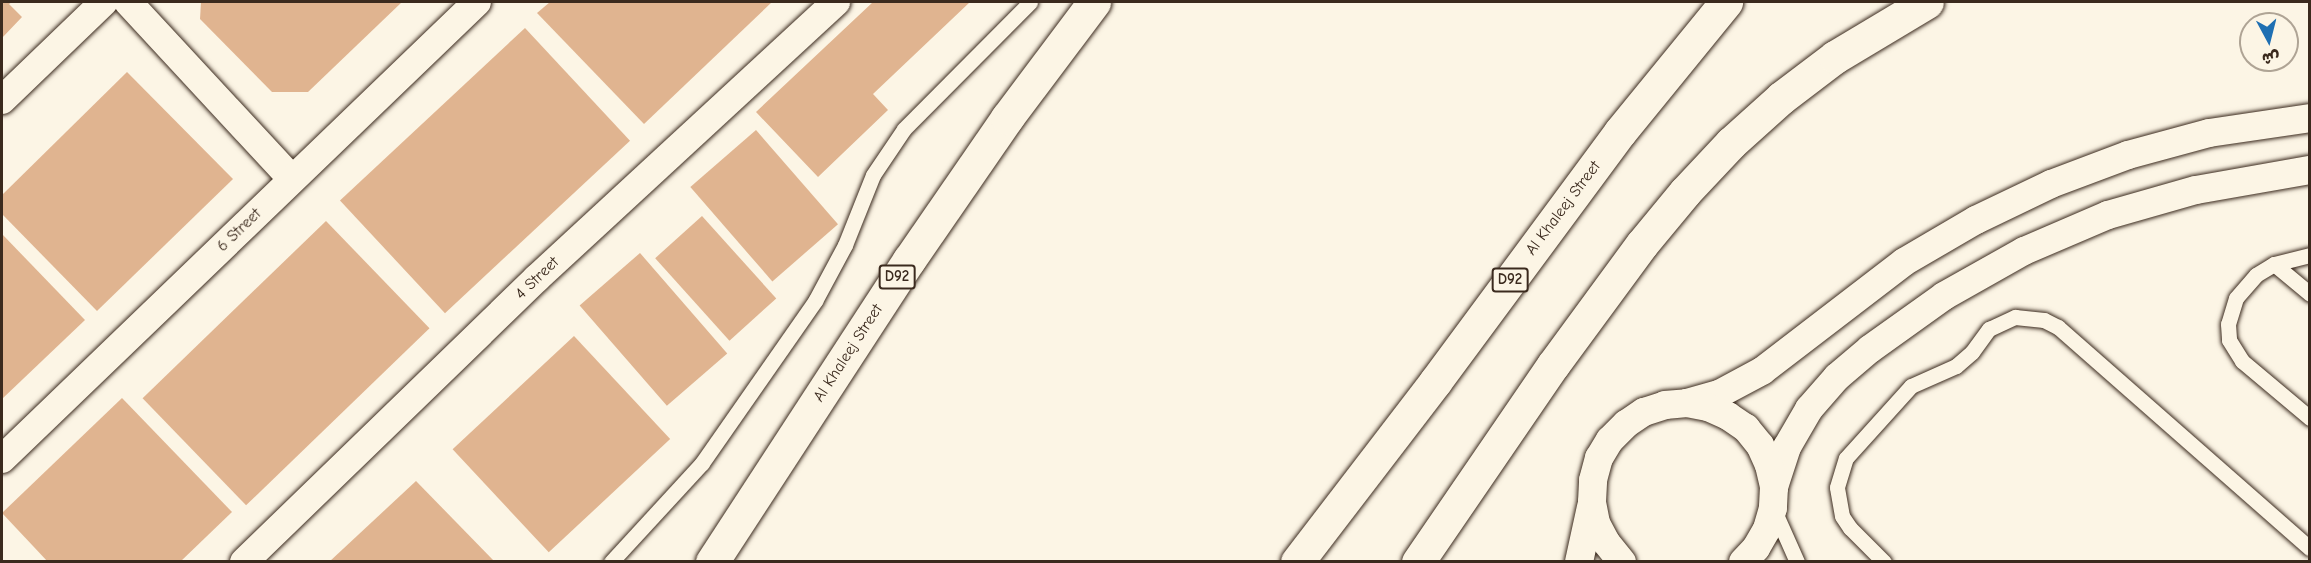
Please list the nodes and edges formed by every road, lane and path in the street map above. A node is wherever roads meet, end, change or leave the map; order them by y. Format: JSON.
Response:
{"nodes":[{"id":1,"x":104,"y":2,"type":"edge"},
{"id":2,"x":128,"y":2,"type":"edge"},
{"id":3,"x":477,"y":2,"type":"edge"},
{"id":4,"x":836,"y":2,"type":"edge"},
{"id":5,"x":1030,"y":2,"type":"edge"},
{"id":6,"x":1094,"y":2,"type":"edge"},
{"id":7,"x":1726,"y":2,"type":"edge"},
{"id":8,"x":1927,"y":2,"type":"edge"},
{"id":9,"x":2,"y":100,"type":"edge"},
{"id":10,"x":2310,"y":118,"type":"edge"},
{"id":11,"x":2310,"y":170,"type":"edge"},
{"id":12,"x":292,"y":179,"type":"junction"},
{"id":13,"x":2310,"y":255,"type":"edge"},
{"id":14,"x":2274,"y":264,"type":"junction"},
{"id":15,"x":2310,"y":294,"type":"edge"},
{"id":16,"x":1687,"y":403,"type":"junction"},
{"id":17,"x":2310,"y":418,"type":"edge"},
{"id":18,"x":2,"y":459,"type":"edge"},
{"id":19,"x":1774,"y":497,"type":"junction"},
{"id":20,"x":1592,"y":502,"type":"junction"},
{"id":21,"x":2310,"y":548,"type":"edge"},
{"id":22,"x":244,"y":561,"type":"edge"},
{"id":23,"x":611,"y":561,"type":"edge"},
{"id":24,"x":712,"y":561,"type":"edge"},
{"id":25,"x":1297,"y":561,"type":"edge"},
{"id":26,"x":1418,"y":561,"type":"edge"},
{"id":27,"x":1579,"y":561,"type":"edge"},
{"id":28,"x":1622,"y":561,"type":"edge"},
{"id":29,"x":1743,"y":561,"type":"edge"},
{"id":30,"x":1797,"y":561,"type":"edge"},
{"id":31,"x":1884,"y":561,"type":"edge"}],
"edges":[{"from":1,"to":9,"type":"street"},
{"from":2,"to":12,"type":"street"},
{"from":3,"to":12,"type":"street","name":"6 Street"},
{"from":4,"to":22,"type":"street","name":"4 Street"},
{"from":5,"to":23,"type":"lane"},
{"from":6,"to":24,"type":"main road","name":"Al Khaleej Street","number":"D92"},
{"from":7,"to":25,"type":"main road","name":"Al Khaleej Street","number":"D92"},
{"from":8,"to":26,"type":"main road"},
{"from":10,"to":16,"type":"street"},
{"from":11,"to":19,"type":"street"},
{"from":12,"to":18,"type":"street","name":"6 Street"},
{"from":13,"to":14,"type":"lane"},
{"from":14,"to":15,"type":"lane"},
{"from":14,"to":17,"type":"lane"},
{"from":16,"to":19,"type":"street"},
{"from":16,"to":20,"type":"street"},
{"from":19,"to":29,"type":"street"},
{"from":19,"to":30,"type":"lane"},
{"from":20,"to":27,"type":"street"},
{"from":20,"to":28,"type":"street"},
{"from":21,"to":31,"type":"lane"}]}
